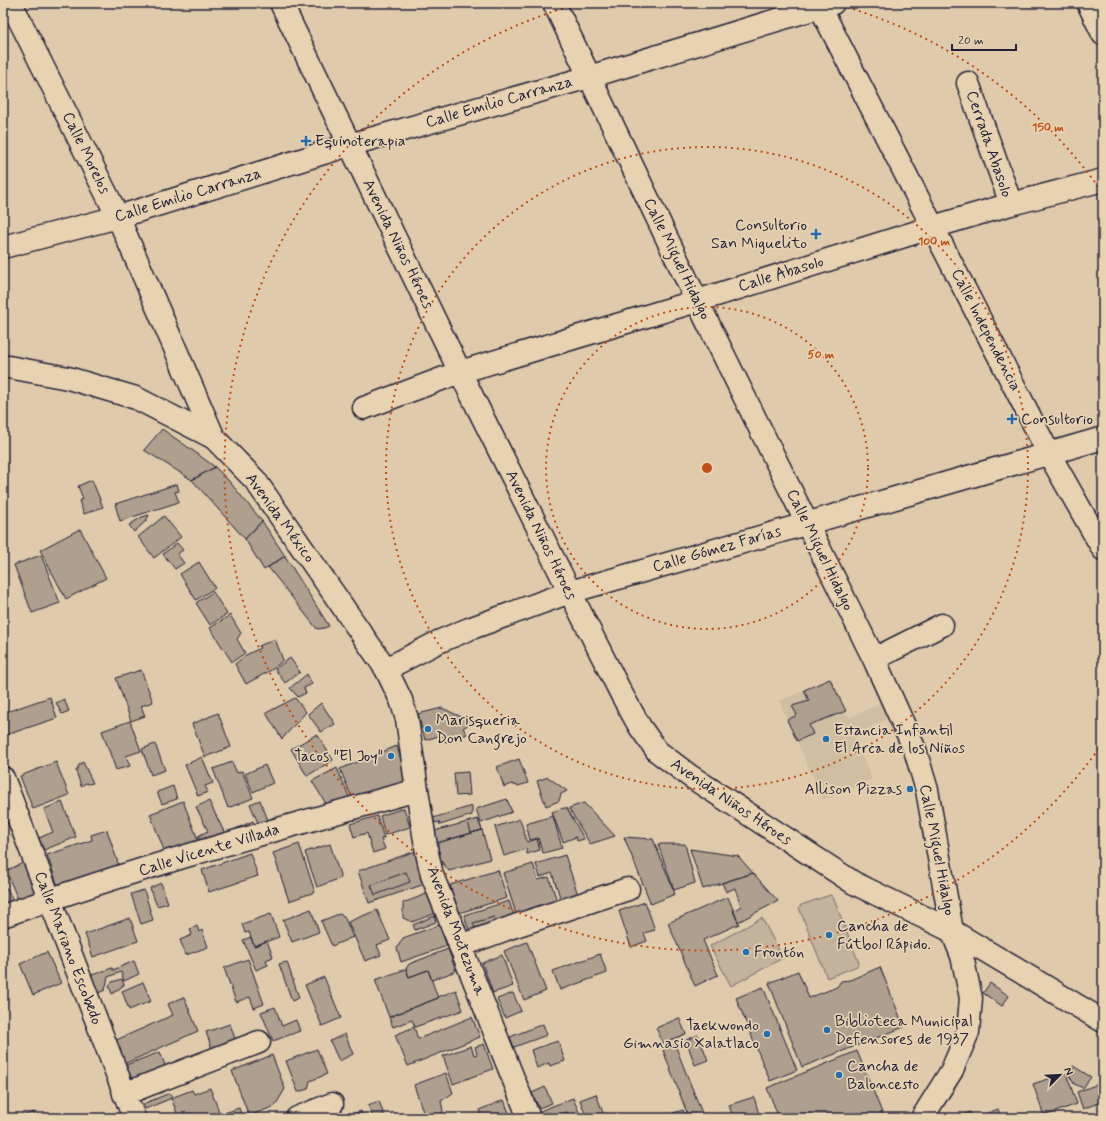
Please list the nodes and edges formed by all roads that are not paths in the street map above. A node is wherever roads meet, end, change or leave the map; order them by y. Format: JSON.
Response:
{"nodes":[{"id":1,"x":11,"y":3,"type":"edge"},
{"id":2,"x":281,"y":3,"type":"edge"},
{"id":3,"x":554,"y":3,"type":"edge"},
{"id":4,"x":1088,"y":3,"type":"edge"},
{"id":5,"x":823,"y":4,"type":"edge"},
{"id":6,"x":1103,"y":34,"type":"edge"},
{"id":7,"x":589,"y":77,"type":"junction"},
{"id":8,"x":968,"y":83,"type":"dead end"},
{"id":9,"x":349,"y":145,"type":"junction"},
{"id":10,"x":1103,"y":180,"type":"edge"},
{"id":11,"x":1011,"y":204,"type":"junction"},
{"id":12,"x":118,"y":217,"type":"junction"},
{"id":13,"x":933,"y":227,"type":"junction"},
{"id":14,"x":3,"y":247,"type":"edge"},
{"id":15,"x":697,"y":301,"type":"junction"},
{"id":16,"x":3,"y":366,"type":"edge"},
{"id":17,"x":460,"y":372,"type":"junction"},
{"id":18,"x":364,"y":408,"type":"dead end"},
{"id":19,"x":214,"y":438,"type":"junction"},
{"id":20,"x":1103,"y":438,"type":"edge"},
{"id":21,"x":1049,"y":454,"type":"junction"},
{"id":22,"x":807,"y":523,"type":"junction"},
{"id":23,"x":1103,"y":549,"type":"edge"},
{"id":24,"x":570,"y":592,"type":"junction"},
{"id":25,"x":942,"y":625,"type":"dead end"},
{"id":26,"x":874,"y":659,"type":"junction"},
{"id":27,"x":386,"y":670,"type":"junction"},
{"id":28,"x":3,"y":778,"type":"edge"},
{"id":29,"x":417,"y":790,"type":"junction"},
{"id":30,"x":628,"y":889,"type":"dead end"},
{"id":31,"x":50,"y":899,"type":"junction"},
{"id":32,"x":3,"y":916,"type":"edge"},
{"id":33,"x":952,"y":931,"type":"junction"},
{"id":34,"x":460,"y":946,"type":"junction"},
{"id":35,"x":1103,"y":1021,"type":"edge"},
{"id":36,"x":259,"y":1042,"type":"dead end"},
{"id":37,"x":124,"y":1094,"type":"junction"},
{"id":38,"x":332,"y":1104,"type":"dead end"},
{"id":39,"x":134,"y":1118,"type":"edge"},
{"id":40,"x":297,"y":1118,"type":"edge"},
{"id":41,"x":529,"y":1118,"type":"edge"},
{"id":42,"x":922,"y":1118,"type":"edge"}],
"edges":[{"from":1,"to":12,"type":"street","name":"Calle Morelos"},
{"from":2,"to":9,"type":"street","name":"Avenida Niños Héroes"},
{"from":3,"to":7,"type":"street","name":"Calle Miguel Hidalgo"},
{"from":4,"to":6,"type":"street"},
{"from":5,"to":7,"type":"street","name":"Calle Emilio Carranza"},
{"from":5,"to":13,"type":"street","name":"Calle Independencia"},
{"from":7,"to":9,"type":"street","name":"Calle Emilio Carranza"},
{"from":7,"to":15,"type":"street","name":"Calle Miguel Hidalgo"},
{"from":8,"to":11,"type":"street","name":"Cerrada Abasolo"},
{"from":9,"to":12,"type":"street","name":"Calle Emilio Carranza"},
{"from":9,"to":17,"type":"street","name":"Avenida Niños Héroes"},
{"from":10,"to":11,"type":"street","name":"Calle Abasolo"},
{"from":11,"to":13,"type":"street","name":"Calle Abasolo"},
{"from":12,"to":14,"type":"street","name":"Calle Emilio Carranza"},
{"from":12,"to":19,"type":"street","name":"Calle Morelos"},
{"from":13,"to":15,"type":"street","name":"Calle Abasolo"},
{"from":13,"to":21,"type":"street","name":"Calle Independencia"},
{"from":15,"to":17,"type":"street","name":"Calle Abasolo"},
{"from":15,"to":22,"type":"street","name":"Calle Miguel Hidalgo"},
{"from":16,"to":19,"type":"street","name":"Avenida México"},
{"from":17,"to":18,"type":"street","name":"Calle Abasolo"},
{"from":17,"to":24,"type":"street","name":"Avenida Niños Héroes"},
{"from":19,"to":27,"type":"street","name":"Avenida México"},
{"from":20,"to":21,"type":"street","name":"Calle Gómez Farías"},
{"from":21,"to":22,"type":"street","name":"Calle Gómez Farías"},
{"from":21,"to":23,"type":"street","name":"Calle Independencia"},
{"from":22,"to":24,"type":"street","name":"Calle Gómez Farías"},
{"from":22,"to":26,"type":"street","name":"Calle Miguel Hidalgo"},
{"from":24,"to":27,"type":"street","name":"Calle Gómez Farías"},
{"from":24,"to":33,"type":"street","name":"Avenida Niños Héroes"},
{"from":25,"to":26,"type":"street"},
{"from":26,"to":33,"type":"street","name":"Calle Miguel Hidalgo"},
{"from":27,"to":29,"type":"street","name":"Avenida Moctezuma"},
{"from":28,"to":31,"type":"street","name":"Calle Mariano Escobedo"},
{"from":29,"to":31,"type":"street","name":"Calle Vicente Villada"},
{"from":29,"to":34,"type":"street","name":"Avenida Moctezuma"},
{"from":30,"to":34,"type":"street"},
{"from":31,"to":32,"type":"street","name":"Calle Vicente Villada"},
{"from":31,"to":37,"type":"street","name":"Calle Mariano Escobedo"},
{"from":33,"to":35,"type":"street","name":"Avenida Niños Héroes"},
{"from":33,"to":42,"type":"street","name":"Calle Miguel Hidalgo"},
{"from":34,"to":41,"type":"street","name":"Avenida Moctezuma"},
{"from":36,"to":37,"type":"street"},
{"from":37,"to":39,"type":"street","name":"Calle Mariano Escobedo"},
{"from":38,"to":40,"type":"street"}]}
